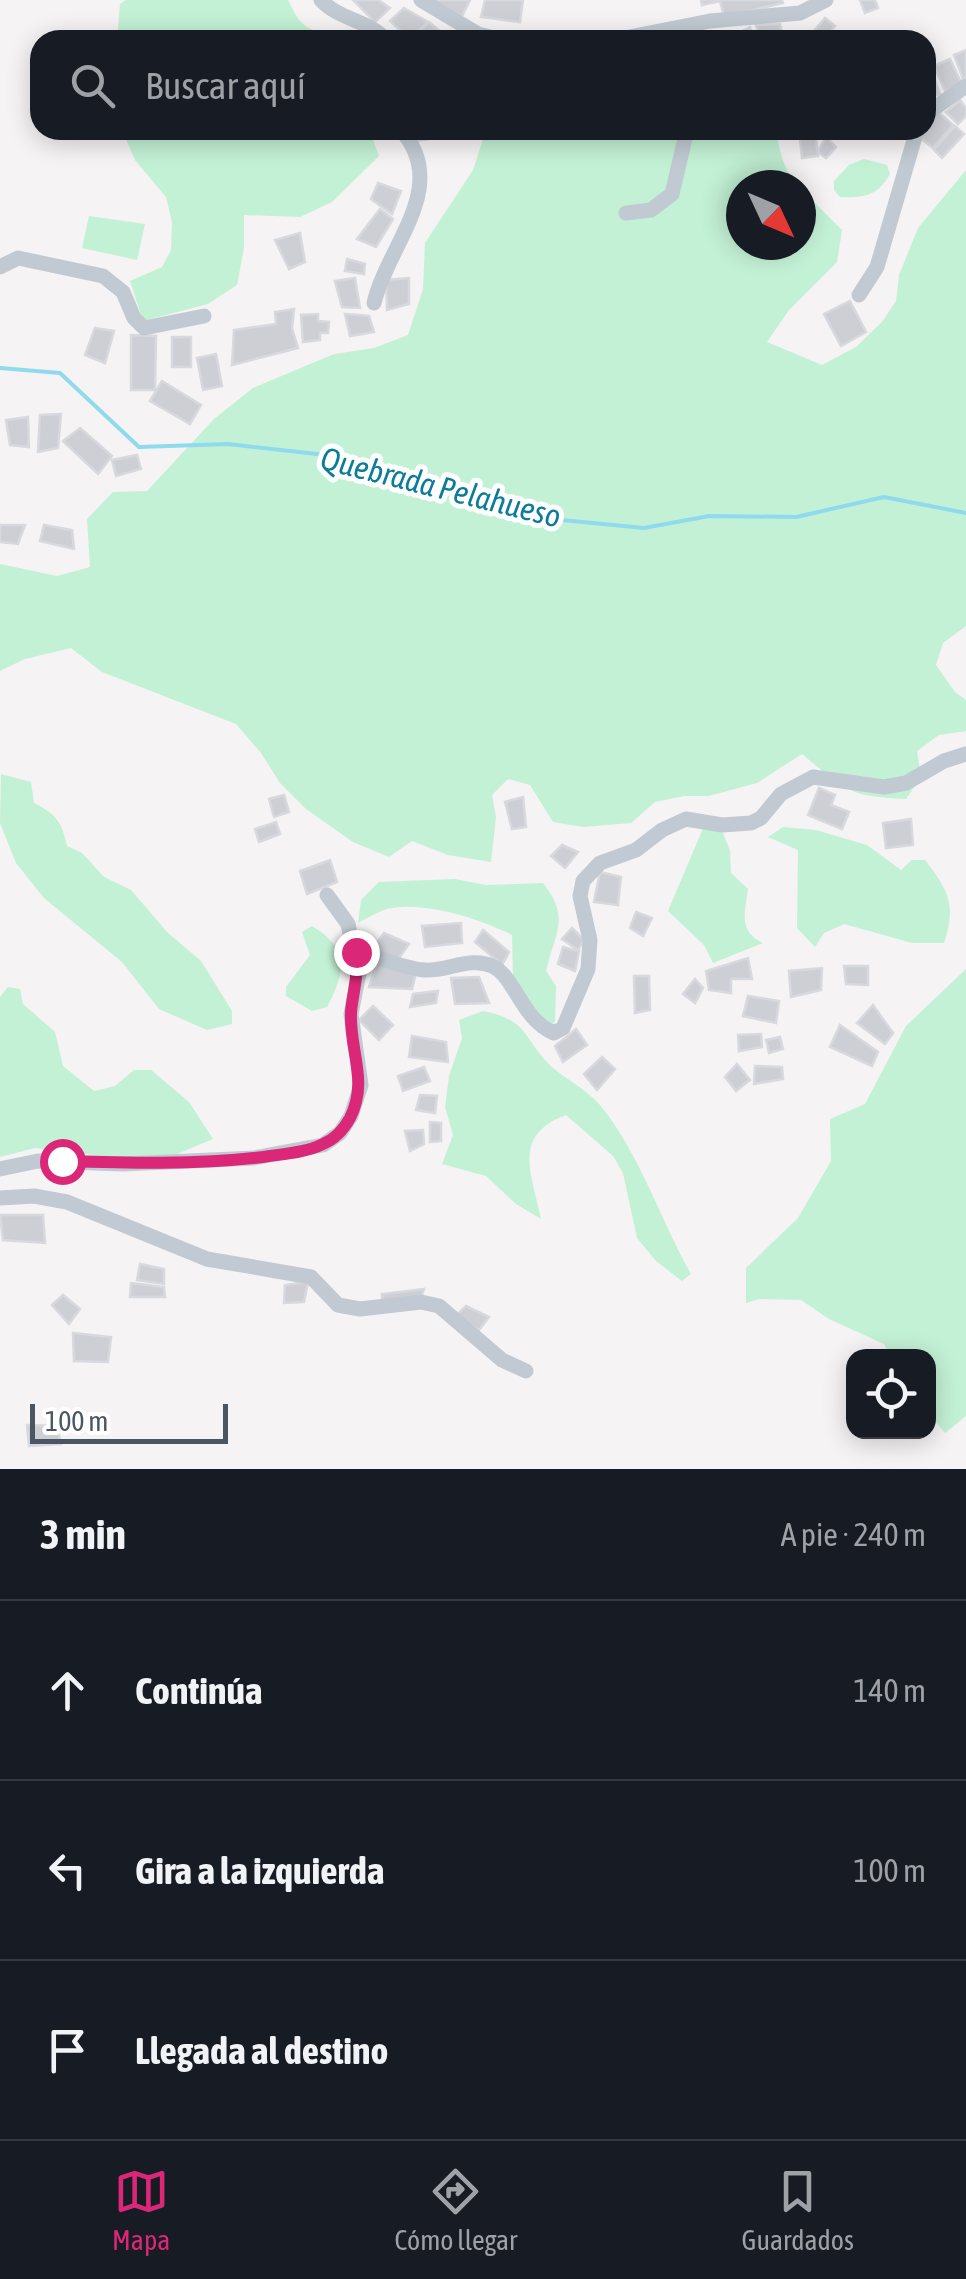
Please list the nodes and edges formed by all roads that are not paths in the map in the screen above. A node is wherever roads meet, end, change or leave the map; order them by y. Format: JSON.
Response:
{"nodes":[{"id":1,"x":321,"y":0,"type":"edge"},
{"id":2,"x":421,"y":0,"type":"edge"},
{"id":3,"x":826,"y":0,"type":"edge"},
{"id":4,"x":373,"y":30,"type":"edge"},
{"id":5,"x":471,"y":30,"type":"edge"},
{"id":6,"x":675,"y":30,"type":"edge"},
{"id":7,"x":966,"y":86,"type":"edge"},
{"id":8,"x":936,"y":107,"type":"edge"},
{"id":9,"x":409,"y":140,"type":"edge"},
{"id":10,"x":685,"y":140,"type":"edge"},
{"id":11,"x":914,"y":140,"type":"edge"},
{"id":12,"x":626,"y":213,"type":"dead end"},
{"id":13,"x":0,"y":266,"type":"edge"},
{"id":14,"x":859,"y":295,"type":"dead end"},
{"id":15,"x":374,"y":302,"type":"dead end"},
{"id":16,"x":204,"y":316,"type":"dead end"},
{"id":17,"x":966,"y":754,"type":"edge"},
{"id":18,"x":327,"y":895,"type":"dead end"},
{"id":19,"x":356,"y":952,"type":"junction"},
{"id":20,"x":0,"y":1170,"type":"edge"},
{"id":21,"x":0,"y":1198,"type":"edge"},
{"id":22,"x":526,"y":1370,"type":"dead end"}],
"edges":[{"from":1,"to":4,"type":"street"},
{"from":2,"to":5,"type":"street"},
{"from":3,"to":6,"type":"street"},
{"from":7,"to":8,"type":"street"},
{"from":9,"to":15,"type":"street"},
{"from":10,"to":12,"type":"street"},
{"from":11,"to":14,"type":"street"},
{"from":13,"to":16,"type":"street"},
{"from":17,"to":19,"type":"street"},
{"from":18,"to":19,"type":"street"},
{"from":19,"to":20,"type":"street"},
{"from":21,"to":22,"type":"street"}]}
